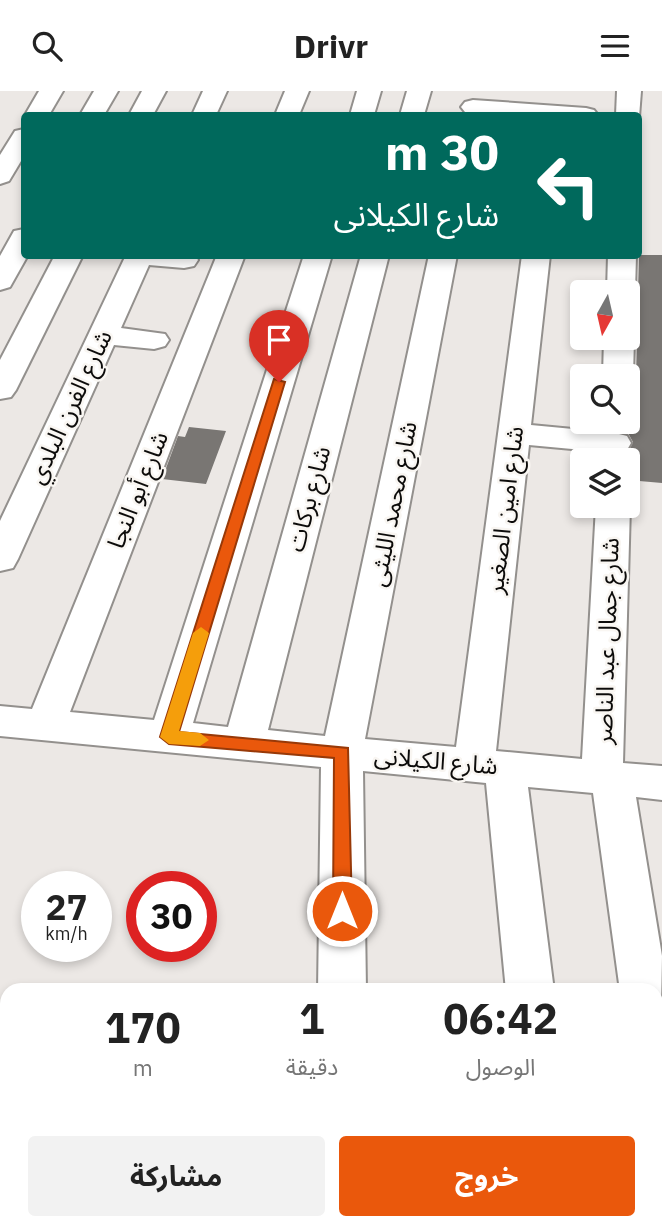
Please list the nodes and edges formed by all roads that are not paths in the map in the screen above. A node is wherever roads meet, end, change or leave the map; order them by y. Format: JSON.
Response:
{"nodes":[{"id":1,"x":51,"y":91,"type":"edge"},
{"id":2,"x":106,"y":91,"type":"edge"},
{"id":3,"x":153,"y":91,"type":"edge"},
{"id":4,"x":215,"y":91,"type":"edge"},
{"id":5,"x":297,"y":91,"type":"edge"},
{"id":6,"x":369,"y":91,"type":"edge"},
{"id":7,"x":419,"y":91,"type":"edge"},
{"id":8,"x":629,"y":91,"type":"edge"},
{"id":9,"x":474,"y":105,"type":"edge"},
{"id":10,"x":554,"y":107,"type":"edge"},
{"id":11,"x":39,"y":112,"type":"edge"},
{"id":12,"x":94,"y":112,"type":"edge"},
{"id":13,"x":142,"y":112,"type":"edge"},
{"id":14,"x":205,"y":112,"type":"edge"},
{"id":15,"x":288,"y":112,"type":"edge"},
{"id":16,"x":363,"y":112,"type":"edge"},
{"id":17,"x":413,"y":112,"type":"edge"},
{"id":18,"x":574,"y":112,"type":"edge"},
{"id":19,"x":628,"y":112,"type":"edge"},
{"id":20,"x":21,"y":141,"type":"edge"},
{"id":21,"x":0,"y":176,"type":"edge"},
{"id":22,"x":21,"y":242,"type":"edge"},
{"id":23,"x":67,"y":259,"type":"edge"},
{"id":24,"x":139,"y":259,"type":"edge"},
{"id":25,"x":173,"y":259,"type":"edge"},
{"id":26,"x":230,"y":259,"type":"edge"},
{"id":27,"x":317,"y":259,"type":"edge"},
{"id":28,"x":373,"y":259,"type":"edge"},
{"id":29,"x":442,"y":259,"type":"edge"},
{"id":30,"x":536,"y":259,"type":"edge"},
{"id":31,"x":622,"y":259,"type":"edge"},
{"id":32,"x":184,"y":260,"type":"dead end"},
{"id":33,"x":621,"y":280,"type":"edge"},
{"id":34,"x":0,"y":281,"type":"edge"},
{"id":35,"x":103,"y":335,"type":"junction"},
{"id":36,"x":154,"y":340,"type":"dead end"},
{"id":37,"x":0,"y":390,"type":"edge"},
{"id":38,"x":514,"y":433,"type":"junction"},
{"id":39,"x":615,"y":442,"type":"edge"},
{"id":40,"x":612,"y":518,"type":"edge"},
{"id":41,"x":0,"y":559,"type":"edge"},
{"id":42,"x":0,"y":721,"type":"edge"},
{"id":43,"x":45,"y":725,"type":"junction"},
{"id":44,"x":169,"y":737,"type":"junction"},
{"id":45,"x":244,"y":743,"type":"junction"},
{"id":46,"x":342,"y":752,"type":"junction"},
{"id":47,"x":489,"y":766,"type":"junction"},
{"id":48,"x":607,"y":777,"type":"junction"},
{"id":49,"x":662,"y":783,"type":"edge"},
{"id":50,"x":342,"y":983,"type":"edge"},
{"id":51,"x":529,"y":983,"type":"edge"},
{"id":52,"x":642,"y":983,"type":"edge"}],
"edges":[{"from":1,"to":11,"type":"street"},
{"from":2,"to":12,"type":"street"},
{"from":3,"to":13,"type":"street"},
{"from":4,"to":14,"type":"street"},
{"from":5,"to":15,"type":"street"},
{"from":6,"to":16,"type":"street"},
{"from":7,"to":17,"type":"street"},
{"from":8,"to":19,"type":"street"},
{"from":9,"to":10,"type":"street"},
{"from":10,"to":18,"type":"street"},
{"from":20,"to":21,"type":"street"},
{"from":22,"to":34,"type":"street"},
{"from":23,"to":37,"type":"street"},
{"from":24,"to":35,"type":"street","name":"شارع الفرن البلدي"},
{"from":25,"to":32,"type":"street"},
{"from":26,"to":43,"type":"street","name":"شارع أبو النجا"},
{"from":27,"to":44,"type":"street"},
{"from":28,"to":45,"type":"street","name":"شارع بركات"},
{"from":29,"to":46,"type":"street","name":"شارع محمد الليثى"},
{"from":30,"to":38,"type":"street","name":"شارع امين الصغير"},
{"from":31,"to":33,"type":"street"},
{"from":35,"to":36,"type":"street"},
{"from":35,"to":41,"type":"street","name":"شارع الفرن البلدي"},
{"from":38,"to":39,"type":"street"},
{"from":38,"to":47,"type":"street","name":"شارع امين الصغير"},
{"from":40,"to":48,"type":"street","name":"شارع جمال عبد الناصر"},
{"from":42,"to":43,"type":"street","name":"شارع الكيلانى"},
{"from":43,"to":44,"type":"street","name":"شارع الكيلانى"},
{"from":44,"to":45,"type":"street","name":"شارع الكيلانى"},
{"from":45,"to":46,"type":"street","name":"شارع الكيلانى"},
{"from":46,"to":47,"type":"street","name":"شارع الكيلانى"},
{"from":46,"to":50,"type":"street","name":"شارع محمد الليثى"},
{"from":47,"to":48,"type":"street","name":"شارع الكيلانى"},
{"from":47,"to":51,"type":"street","name":"شارع امين الصغير"},
{"from":48,"to":49,"type":"street","name":"شارع الكيلانى"},
{"from":48,"to":52,"type":"street","name":"شارع جمال عبد الناصر"}]}
